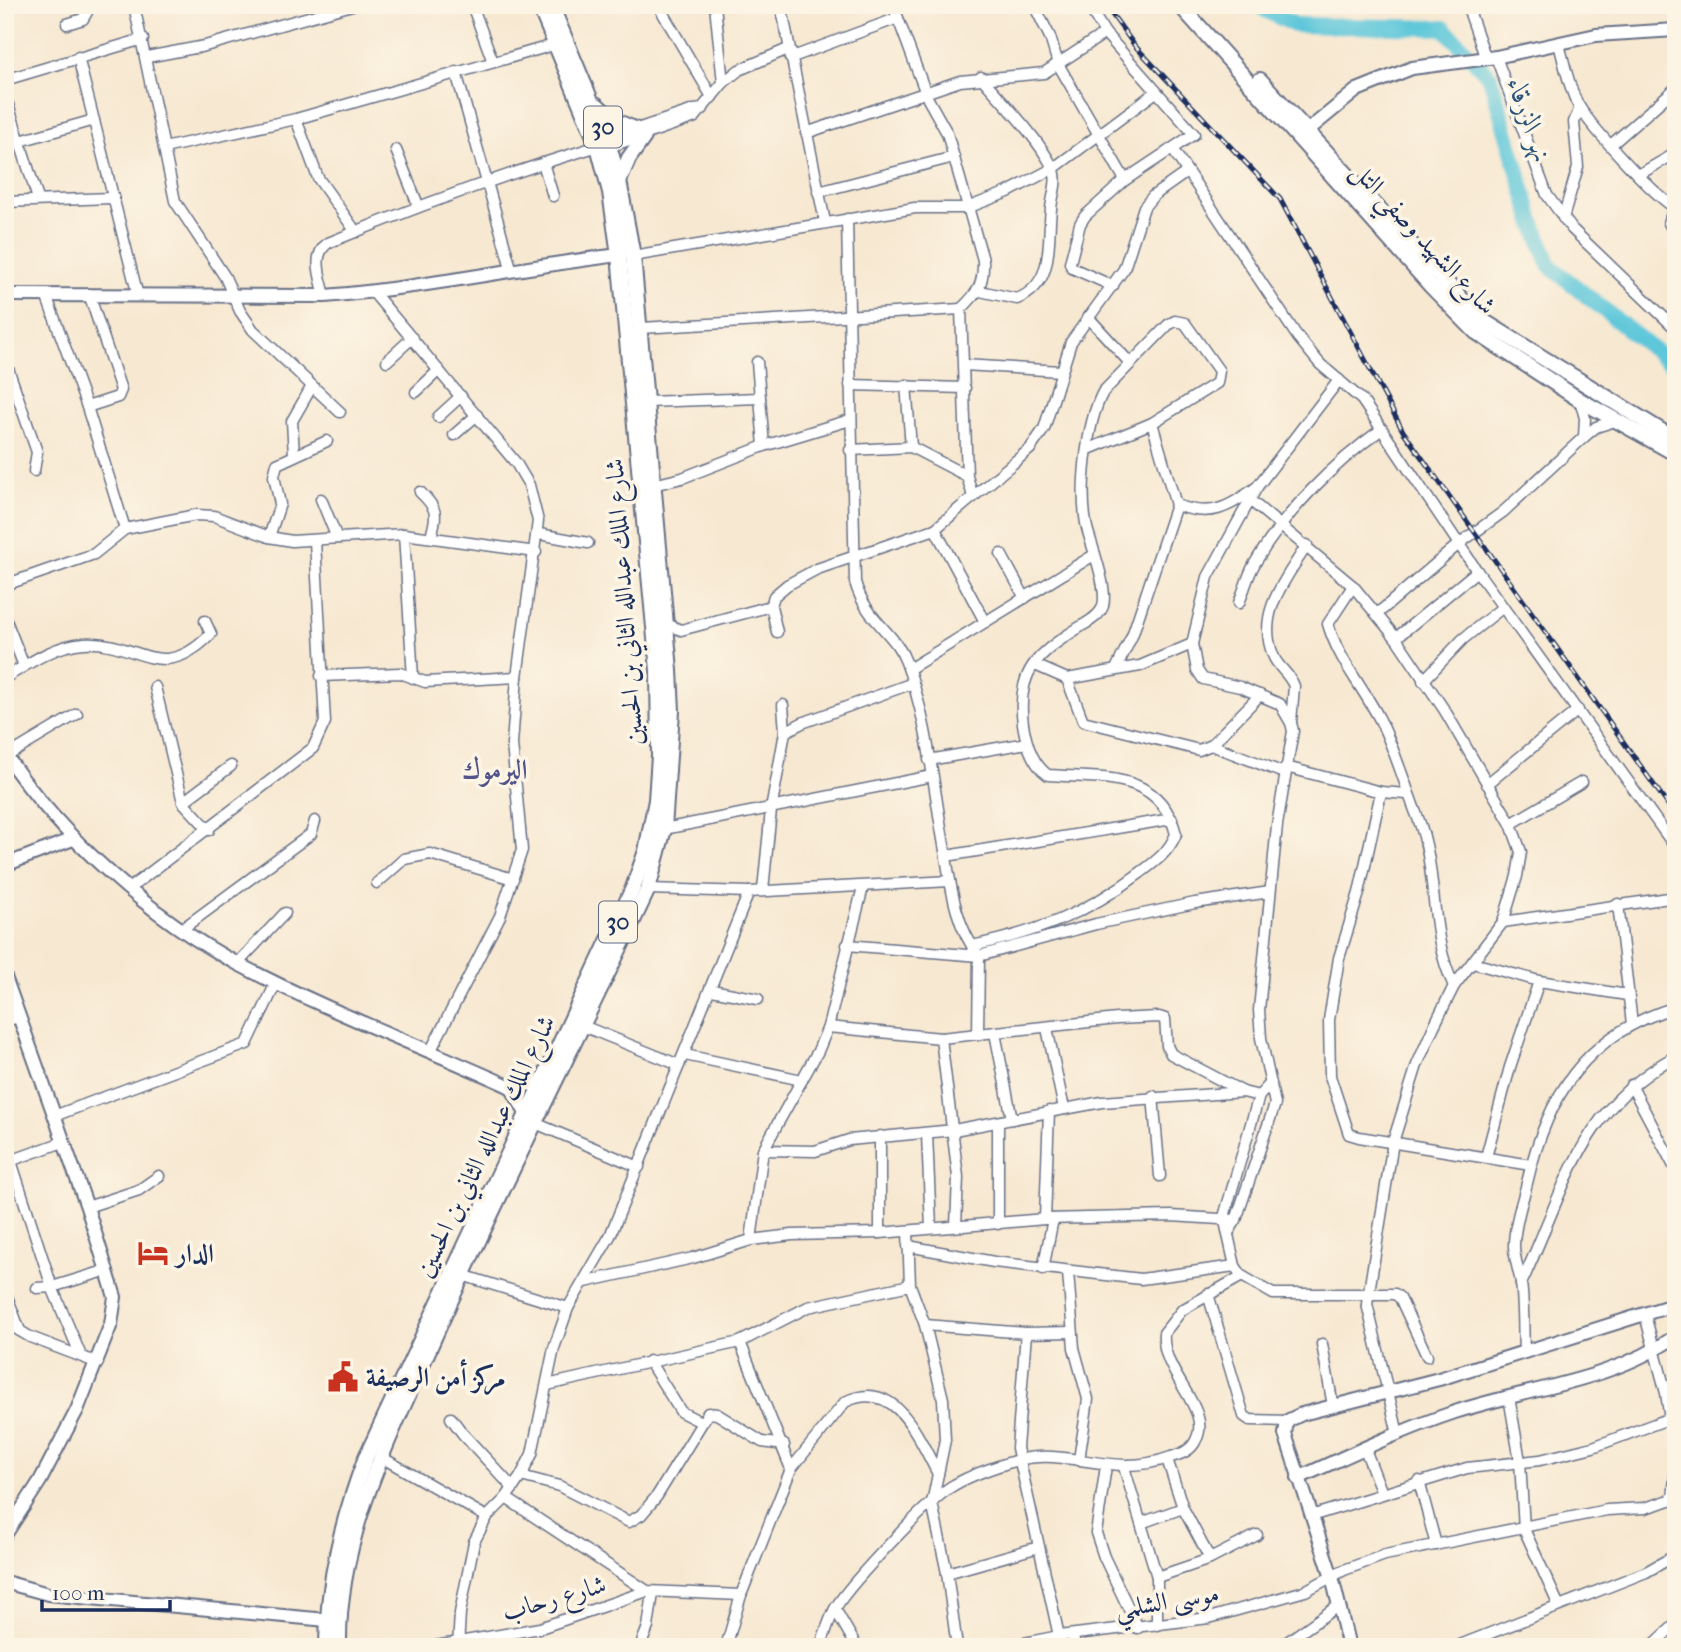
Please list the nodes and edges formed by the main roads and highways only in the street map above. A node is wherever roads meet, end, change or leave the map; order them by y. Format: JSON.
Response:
{"nodes":[{"id":1,"x":539,"y":5,"type":"edge"},
{"id":2,"x":551,"y":5,"type":"edge"},
{"id":3,"x":1180,"y":5,"type":"edge"},
{"id":4,"x":1191,"y":5,"type":"edge"},
{"id":5,"x":594,"y":102,"type":"junction"},
{"id":6,"x":605,"y":144,"type":"junction"},
{"id":7,"x":619,"y":181,"type":"junction"},
{"id":8,"x":626,"y":256,"type":"junction"},
{"id":9,"x":1529,"y":360,"type":"junction"},
{"id":10,"x":1676,"y":440,"type":"edge"},
{"id":11,"x":1676,"y":454,"type":"edge"},
{"id":12,"x":660,"y":622,"type":"junction"},
{"id":13,"x":531,"y":1119,"type":"junction"},
{"id":14,"x":492,"y":1198,"type":"junction"},
{"id":15,"x":396,"y":1406,"type":"junction"},
{"id":16,"x":327,"y":1647,"type":"edge"},
{"id":17,"x":339,"y":1647,"type":"edge"}],
"edges":[{"from":1,"to":6,"type":"main road","name":"شارع الملك عبدالله الثاني بن الحسين","number":"30"},
{"from":2,"to":5,"type":"main road","name":"شارع الملك عبدالله الثاني بن الحسين","number":"30"},
{"from":3,"to":9,"type":"main road","name":"شارع الشهيد وصفي التل"},
{"from":4,"to":9,"type":"main road","name":"شارع الشهيد وصفي التل"},
{"from":5,"to":6,"type":"main road","name":"شارع الملك عبدالله الثاني بن الحسين","number":"30"},
{"from":5,"to":7,"type":"main road"},
{"from":6,"to":7,"type":"main road","name":"شارع الملك عبدالله الثاني بن الحسين","number":"30"},
{"from":6,"to":8,"type":"main road","name":"شارع الملك عبدالله الثاني بن الحسين","number":"30"},
{"from":7,"to":8,"type":"main road","name":"شارع الملك عبدالله الثاني بن الحسين","number":"30"},
{"from":8,"to":12,"type":"main road","name":"شارع الملك عبدالله الثاني بن الحسين","number":"30"},
{"from":8,"to":12,"type":"main road","name":"شارع الملك عبدالله الثاني بن الحسين","number":"30"},
{"from":9,"to":10,"type":"main road","name":"شارع الشهيد وصفي التل"},
{"from":9,"to":11,"type":"main road","name":"شارع الشهيد وصفي التل"},
{"from":12,"to":13,"type":"main road","name":"شارع الملك عبدالله الثاني بن الحسين","number":"30"},
{"from":12,"to":13,"type":"main road","name":"شارع الملك عبدالله الثاني بن الحسين","number":"30"},
{"from":13,"to":14,"type":"main road","name":"شارع الملك عبدالله الثاني بن الحسين","number":"30"},
{"from":14,"to":15,"type":"main road","name":"شارع الملك عبدالله الثاني بن الحسين","number":"30"},
{"from":14,"to":15,"type":"main road","name":"شارع الملك عبدالله الثاني بن الحسين","number":"30"},
{"from":15,"to":16,"type":"main road","name":"شارع الملك عبدالله الثاني بن الحسين","number":"30"},
{"from":15,"to":17,"type":"main road","name":"شارع الملك عبدالله الثاني بن الحسين","number":"30"}]}
